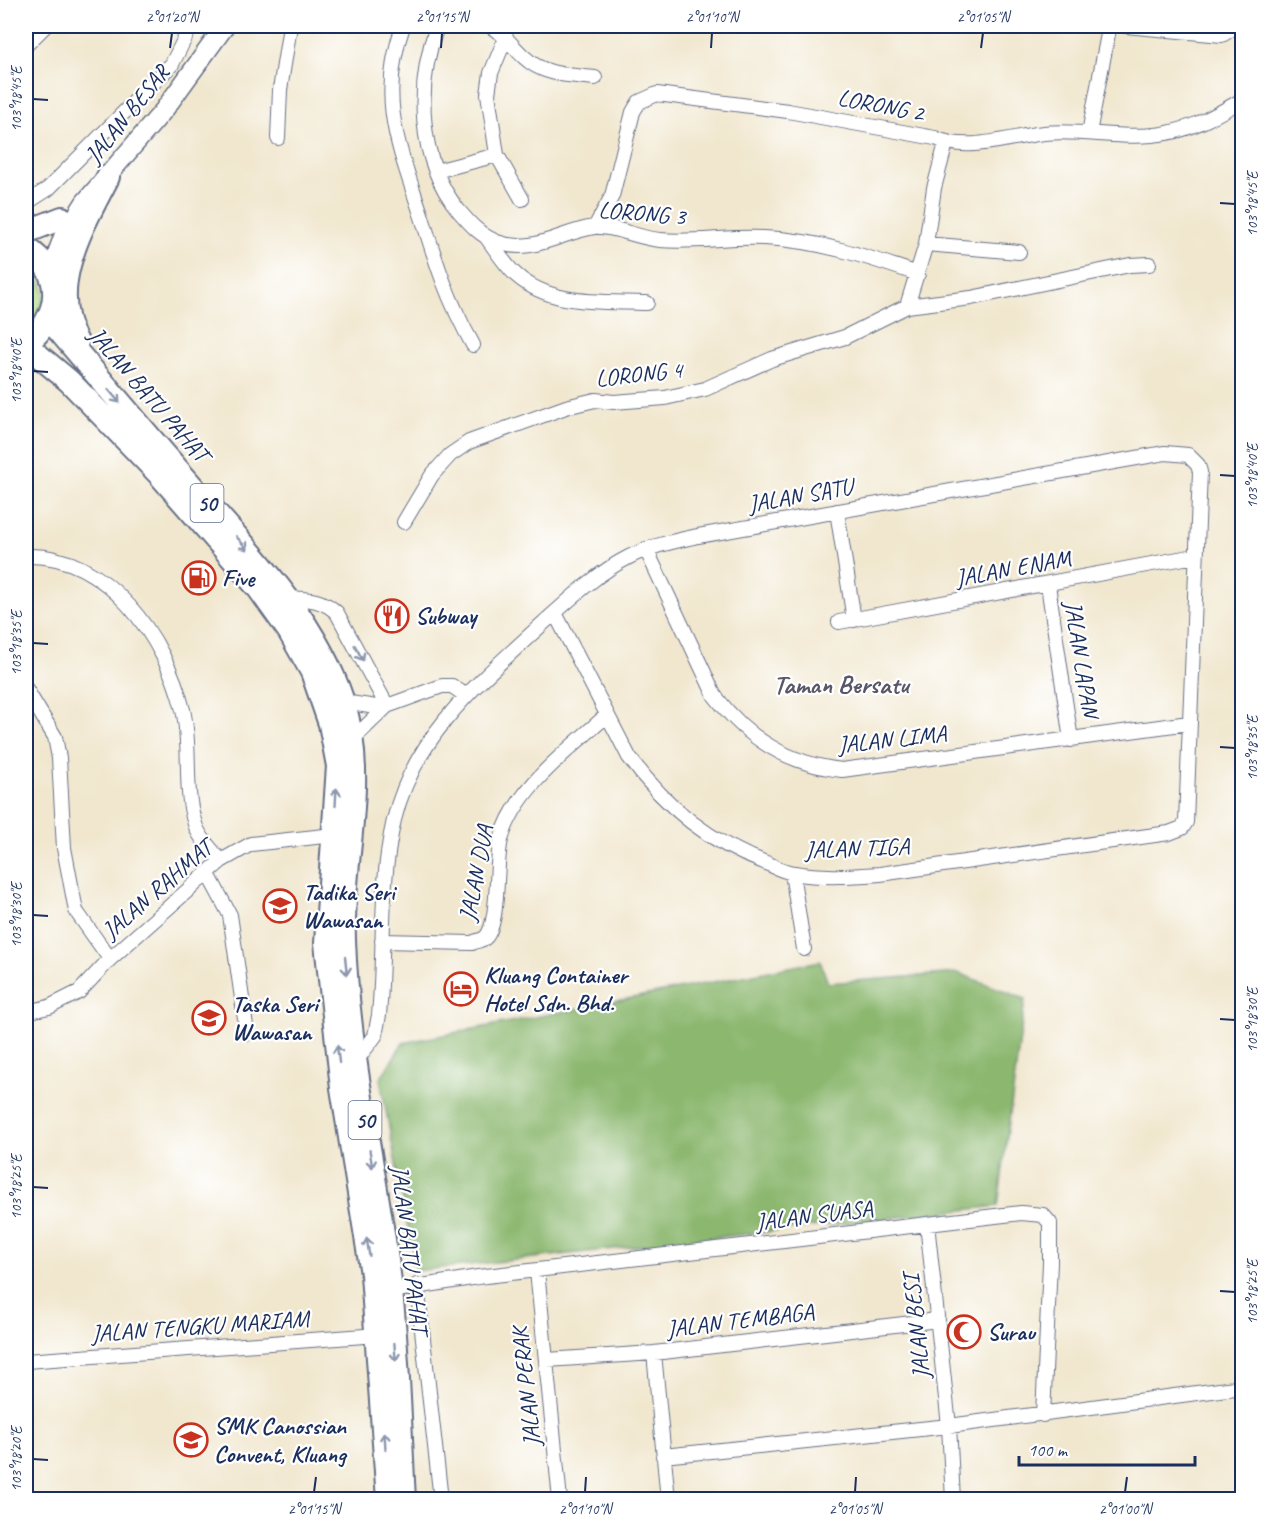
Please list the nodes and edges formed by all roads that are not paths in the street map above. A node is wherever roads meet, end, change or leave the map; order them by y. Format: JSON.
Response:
{"nodes":[{"id":1,"x":45,"y":26,"type":"edge"},
{"id":2,"x":191,"y":26,"type":"edge"},
{"id":3,"x":225,"y":26,"type":"edge"},
{"id":4,"x":290,"y":26,"type":"edge"},
{"id":5,"x":403,"y":26,"type":"edge"},
{"id":6,"x":437,"y":26,"type":"edge"},
{"id":7,"x":490,"y":26,"type":"edge"},
{"id":8,"x":1107,"y":26,"type":"edge"},
{"id":9,"x":1126,"y":26,"type":"edge"},
{"id":10,"x":1237,"y":26,"type":"edge"},
{"id":11,"x":506,"y":37,"type":"junction"},
{"id":12,"x":26,"y":45,"type":"edge"},
{"id":13,"x":595,"y":78,"type":"dead end"},
{"id":14,"x":1242,"y":100,"type":"edge"},
{"id":15,"x":1089,"y":134,"type":"junction"},
{"id":16,"x":278,"y":138,"type":"dead end"},
{"id":17,"x":946,"y":143,"type":"junction"},
{"id":18,"x":497,"y":155,"type":"junction"},
{"id":19,"x":436,"y":171,"type":"junction"},
{"id":20,"x":108,"y":177,"type":"junction"},
{"id":21,"x":522,"y":199,"type":"dead end"},
{"id":22,"x":86,"y":202,"type":"junction"},
{"id":23,"x":26,"y":203,"type":"edge"},
{"id":24,"x":62,"y":218,"type":"junction"},
{"id":25,"x":595,"y":227,"type":"junction"},
{"id":26,"x":26,"y":232,"type":"edge"},
{"id":27,"x":484,"y":236,"type":"junction"},
{"id":28,"x":926,"y":244,"type":"junction"},
{"id":29,"x":26,"y":245,"type":"edge"},
{"id":30,"x":1019,"y":252,"type":"dead end"},
{"id":31,"x":1149,"y":264,"type":"dead end"},
{"id":32,"x":918,"y":274,"type":"junction"},
{"id":33,"x":52,"y":280,"type":"junction"},
{"id":34,"x":647,"y":303,"type":"dead end"},
{"id":35,"x":907,"y":306,"type":"junction"},
{"id":36,"x":49,"y":319,"type":"junction"},
{"id":37,"x":26,"y":344,"type":"edge"},
{"id":38,"x":473,"y":345,"type":"dead end"},
{"id":39,"x":26,"y":361,"type":"edge"},
{"id":40,"x":97,"y":375,"type":"junction"},
{"id":41,"x":69,"y":381,"type":"junction"},
{"id":42,"x":837,"y":511,"type":"junction"},
{"id":43,"x":404,"y":522,"type":"dead end"},
{"id":44,"x":646,"y":549,"type":"junction"},
{"id":45,"x":26,"y":555,"type":"edge"},
{"id":46,"x":1196,"y":556,"type":"junction"},
{"id":47,"x":1048,"y":585,"type":"junction"},
{"id":48,"x":290,"y":598,"type":"junction"},
{"id":49,"x":555,"y":613,"type":"junction"},
{"id":50,"x":854,"y":620,"type":"junction"},
{"id":51,"x":839,"y":622,"type":"dead end"},
{"id":52,"x":26,"y":688,"type":"edge"},
{"id":53,"x":465,"y":695,"type":"junction"},
{"id":54,"x":343,"y":702,"type":"junction"},
{"id":55,"x":385,"y":707,"type":"junction"},
{"id":56,"x":607,"y":715,"type":"junction"},
{"id":57,"x":1189,"y":723,"type":"junction"},
{"id":58,"x":352,"y":740,"type":"junction"},
{"id":59,"x":1071,"y":740,"type":"junction"},
{"id":60,"x":333,"y":835,"type":"junction"},
{"id":61,"x":221,"y":861,"type":"junction"},
{"id":62,"x":792,"y":873,"type":"junction"},
{"id":63,"x":208,"y":874,"type":"junction"},
{"id":64,"x":382,"y":941,"type":"junction"},
{"id":65,"x":804,"y":949,"type":"dead end"},
{"id":66,"x":110,"y":959,"type":"junction"},
{"id":67,"x":26,"y":1012,"type":"edge"},
{"id":68,"x":247,"y":1033,"type":"dead end"},
{"id":69,"x":356,"y":1061,"type":"junction"},
{"id":70,"x":927,"y":1224,"type":"junction"},
{"id":71,"x":537,"y":1271,"type":"junction"},
{"id":72,"x":417,"y":1285,"type":"junction"},
{"id":73,"x":390,"y":1291,"type":"junction"},
{"id":74,"x":938,"y":1320,"type":"junction"},
{"id":75,"x":378,"y":1335,"type":"junction"},
{"id":76,"x":654,"y":1353,"type":"junction"},
{"id":77,"x":547,"y":1360,"type":"junction"},
{"id":78,"x":26,"y":1361,"type":"edge"},
{"id":79,"x":1242,"y":1387,"type":"edge"},
{"id":80,"x":1043,"y":1415,"type":"junction"},
{"id":81,"x":949,"y":1426,"type":"junction"},
{"id":82,"x":663,"y":1456,"type":"junction"},
{"id":83,"x":388,"y":1500,"type":"edge"},
{"id":84,"x":404,"y":1500,"type":"edge"},
{"id":85,"x":441,"y":1500,"type":"edge"},
{"id":86,"x":560,"y":1500,"type":"edge"},
{"id":87,"x":668,"y":1500,"type":"edge"},
{"id":88,"x":953,"y":1500,"type":"edge"}],
"edges":[{"from":1,"to":12,"type":"street"},
{"from":2,"to":23,"type":"street"},
{"from":3,"to":20,"type":"main road","name":"JALAN BESAR"},
{"from":4,"to":16,"type":"street"},
{"from":5,"to":38,"type":"street"},
{"from":6,"to":19,"type":"street","name":"LORONG 3"},
{"from":7,"to":11,"type":"street"},
{"from":8,"to":15,"type":"street"},
{"from":9,"to":10,"type":"street"},
{"from":11,"to":13,"type":"street"},
{"from":11,"to":18,"type":"street"},
{"from":14,"to":15,"type":"street","name":"LORONG 2"},
{"from":15,"to":17,"type":"street","name":"LORONG 2"},
{"from":17,"to":25,"type":"street","name":"LORONG 2"},
{"from":17,"to":28,"type":"street"},
{"from":18,"to":19,"type":"street"},
{"from":18,"to":21,"type":"street"},
{"from":19,"to":27,"type":"street","name":"LORONG 3"},
{"from":20,"to":22,"type":"main road","name":"JALAN BESAR"},
{"from":20,"to":40,"type":"highway"},
{"from":22,"to":24,"type":"main road","name":"JALAN BESAR"},
{"from":22,"to":33,"type":"main road","name":"JALAN BESAR"},
{"from":24,"to":26,"type":"highway"},
{"from":24,"to":29,"type":"main road","name":"JALAN BESAR"},
{"from":25,"to":27,"type":"street","name":"LORONG 3"},
{"from":25,"to":32,"type":"street","name":"LORONG 3"},
{"from":27,"to":34,"type":"street"},
{"from":28,"to":30,"type":"street"},
{"from":28,"to":32,"type":"street"},
{"from":29,"to":33,"type":"highway"},
{"from":31,"to":35,"type":"street","name":"LORONG 4"},
{"from":32,"to":35,"type":"street"},
{"from":33,"to":36,"type":"highway"},
{"from":35,"to":43,"type":"street","name":"LORONG 4"},
{"from":36,"to":37,"type":"highway","number":"50"},
{"from":36,"to":40,"type":"highway","name":"JALAN BATU PAHAT","number":"50"},
{"from":37,"to":41,"type":"highway","name":"JALAN BATU PAHAT","number":"50"},
{"from":39,"to":41,"type":"highway"},
{"from":40,"to":48,"type":"highway","name":"JALAN BATU PAHAT","number":"50","one_way":true},
{"from":60,"to":41,"type":"highway","name":"JALAN BATU PAHAT","number":"50","one_way":true},
{"from":42,"to":44,"type":"street","name":"JALAN SATU"},
{"from":42,"to":46,"type":"street","name":"JALAN SATU"},
{"from":42,"to":50,"type":"street"},
{"from":44,"to":49,"type":"street","name":"JALAN SATU"},
{"from":44,"to":59,"type":"street","name":"JALAN LIMA"},
{"from":45,"to":61,"type":"street"},
{"from":46,"to":47,"type":"street","name":"JALAN ENAM"},
{"from":46,"to":57,"type":"street","name":"JALAN SATU"},
{"from":47,"to":50,"type":"street","name":"JALAN ENAM"},
{"from":47,"to":59,"type":"street","name":"JALAN LAPAN"},
{"from":48,"to":54,"type":"highway","name":"JALAN BATU PAHAT","number":"50"},
{"from":48,"to":55,"type":"street","one_way":true},
{"from":49,"to":53,"type":"street","name":"JALAN SATU"},
{"from":49,"to":56,"type":"street","name":"JALAN TIGA"},
{"from":50,"to":51,"type":"street","name":"JALAN ENAM"},
{"from":52,"to":66,"type":"street"},
{"from":53,"to":55,"type":"street"},
{"from":53,"to":64,"type":"street","name":"JALAN SATU"},
{"from":54,"to":55,"type":"street"},
{"from":54,"to":58,"type":"highway","name":"JALAN BATU PAHAT","number":"50"},
{"from":55,"to":58,"type":"street"},
{"from":56,"to":62,"type":"street","name":"JALAN TIGA"},
{"from":56,"to":64,"type":"street","name":"JALAN DUA"},
{"from":57,"to":59,"type":"street","name":"JALAN LIMA"},
{"from":57,"to":62,"type":"street","name":"JALAN TIGA"},
{"from":58,"to":69,"type":"highway","name":"JALAN BATU PAHAT","number":"50","one_way":true},
{"from":60,"to":61,"type":"street","name":"JALAN RAHMAT"},
{"from":75,"to":60,"type":"highway","name":"JALAN BATU PAHAT","number":"50","one_way":true},
{"from":61,"to":63,"type":"street","name":"JALAN RAHMAT"},
{"from":62,"to":65,"type":"street"},
{"from":63,"to":66,"type":"street","name":"JALAN RAHMAT"},
{"from":63,"to":68,"type":"street"},
{"from":64,"to":69,"type":"street","name":"JALAN SATU"},
{"from":66,"to":67,"type":"street","name":"JALAN RAHMAT"},
{"from":69,"to":73,"type":"highway","name":"JALAN BATU PAHAT","number":"50","one_way":true},
{"from":70,"to":71,"type":"street","name":"JALAN SUASA"},
{"from":70,"to":74,"type":"street","name":"JALAN BESI"},
{"from":70,"to":80,"type":"street","name":"JALAN SUASA"},
{"from":71,"to":72,"type":"street","name":"JALAN SUASA"},
{"from":71,"to":77,"type":"street","name":"JALAN PERAK"},
{"from":72,"to":73,"type":"street","name":"JALAN SUASA"},
{"from":72,"to":85,"type":"street"},
{"from":73,"to":84,"type":"highway","name":"JALAN BATU PAHAT","number":"50","one_way":true},
{"from":74,"to":76,"type":"street","name":"JALAN TEMBAGA"},
{"from":74,"to":81,"type":"street","name":"JALAN BESI"},
{"from":75,"to":78,"type":"street","name":"JALAN TENGKU MARIAM"},
{"from":83,"to":75,"type":"highway","name":"JALAN BATU PAHAT","number":"50","one_way":true},
{"from":76,"to":77,"type":"street","name":"JALAN TEMBAGA"},
{"from":76,"to":82,"type":"street"},
{"from":77,"to":86,"type":"street","name":"JALAN PERAK"},
{"from":79,"to":80,"type":"street"},
{"from":80,"to":81,"type":"street"},
{"from":81,"to":82,"type":"street"},
{"from":81,"to":88,"type":"street","name":"JALAN BESI"},
{"from":82,"to":87,"type":"street"}]}
